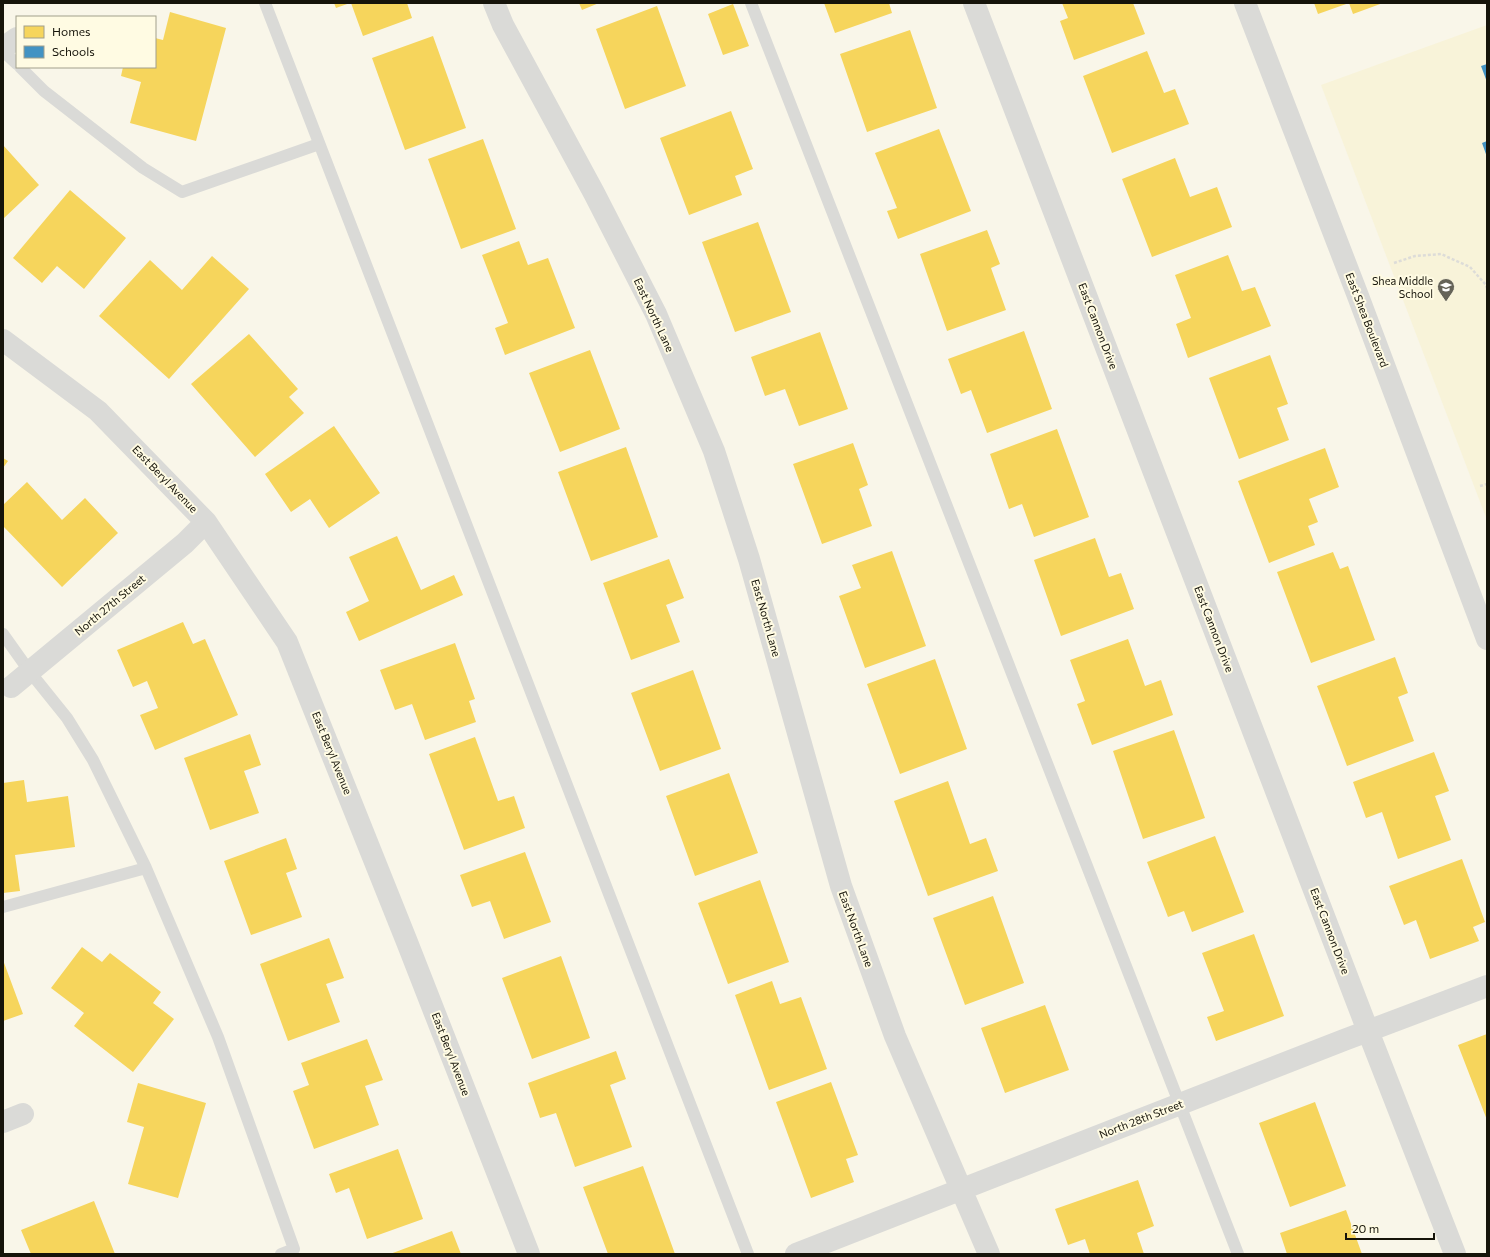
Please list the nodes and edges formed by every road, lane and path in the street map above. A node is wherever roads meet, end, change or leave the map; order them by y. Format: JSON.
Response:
{"nodes":[{"id":1,"x":265,"y":3,"type":"edge"},
{"id":2,"x":494,"y":3,"type":"edge"},
{"id":3,"x":751,"y":3,"type":"edge"},
{"id":4,"x":974,"y":3,"type":"edge"},
{"id":5,"x":1245,"y":3,"type":"edge"},
{"id":6,"x":16,"y":39,"type":"edge"},
{"id":7,"x":3,"y":48,"type":"edge"},
{"id":8,"x":3,"y":51,"type":"edge"},
{"id":9,"x":16,"y":63,"type":"edge"},
{"id":10,"x":21,"y":68,"type":"edge"},
{"id":11,"x":319,"y":144,"type":"junction"},
{"id":12,"x":1394,"y":263,"type":"dead end"},
{"id":13,"x":1487,"y":288,"type":"edge"},
{"id":14,"x":3,"y":340,"type":"edge"},
{"id":15,"x":1487,"y":484,"type":"edge"},
{"id":16,"x":1480,"y":486,"type":"dead end"},
{"id":17,"x":206,"y":522,"type":"junction"},
{"id":18,"x":3,"y":634,"type":"edge"},
{"id":19,"x":1487,"y":638,"type":"edge"},
{"id":20,"x":30,"y":672,"type":"junction"},
{"id":21,"x":11,"y":687,"type":"dead end"},
{"id":22,"x":146,"y":868,"type":"junction"},
{"id":23,"x":3,"y":907,"type":"edge"},
{"id":24,"x":1487,"y":986,"type":"edge"},
{"id":25,"x":1368,"y":1031,"type":"junction"},
{"id":26,"x":1180,"y":1104,"type":"junction"},
{"id":27,"x":23,"y":1114,"type":"dead end"},
{"id":28,"x":3,"y":1122,"type":"edge"},
{"id":29,"x":962,"y":1188,"type":"junction"},
{"id":30,"x":281,"y":1254,"type":"edge"},
{"id":31,"x":529,"y":1254,"type":"edge"},
{"id":32,"x":748,"y":1254,"type":"edge"},
{"id":33,"x":796,"y":1254,"type":"edge"},
{"id":34,"x":989,"y":1254,"type":"edge"},
{"id":35,"x":1238,"y":1254,"type":"edge"},
{"id":36,"x":1455,"y":1254,"type":"edge"}],
"edges":[{"from":1,"to":11,"type":"lane"},
{"from":2,"to":29,"type":"street","name":"East North Lane"},
{"from":3,"to":26,"type":"lane"},
{"from":4,"to":25,"type":"street","name":"East Cannon Drive"},
{"from":5,"to":19,"type":"street","name":"East Shea Boulevard"},
{"from":6,"to":7,"type":"street"},
{"from":8,"to":9,"type":"lane"},
{"from":10,"to":11,"type":"lane"},
{"from":11,"to":32,"type":"lane"},
{"from":12,"to":13,"type":"path"},
{"from":14,"to":17,"type":"street","name":"East Beryl Avenue"},
{"from":15,"to":16,"type":"path"},
{"from":17,"to":20,"type":"street","name":"North 27th Street"},
{"from":17,"to":31,"type":"street","name":"East Beryl Avenue"},
{"from":18,"to":20,"type":"lane"},
{"from":20,"to":21,"type":"street","name":"North 27th Street"},
{"from":20,"to":22,"type":"lane"},
{"from":22,"to":23,"type":"lane"},
{"from":22,"to":30,"type":"lane"},
{"from":24,"to":25,"type":"street","name":"North 28th Street"},
{"from":25,"to":26,"type":"street","name":"North 28th Street"},
{"from":25,"to":36,"type":"street","name":"East Cannon Drive"},
{"from":26,"to":29,"type":"street","name":"North 28th Street"},
{"from":26,"to":35,"type":"lane"},
{"from":27,"to":28,"type":"street"},
{"from":29,"to":33,"type":"street","name":"North 28th Street"},
{"from":29,"to":34,"type":"street","name":"East North Lane"}]}
